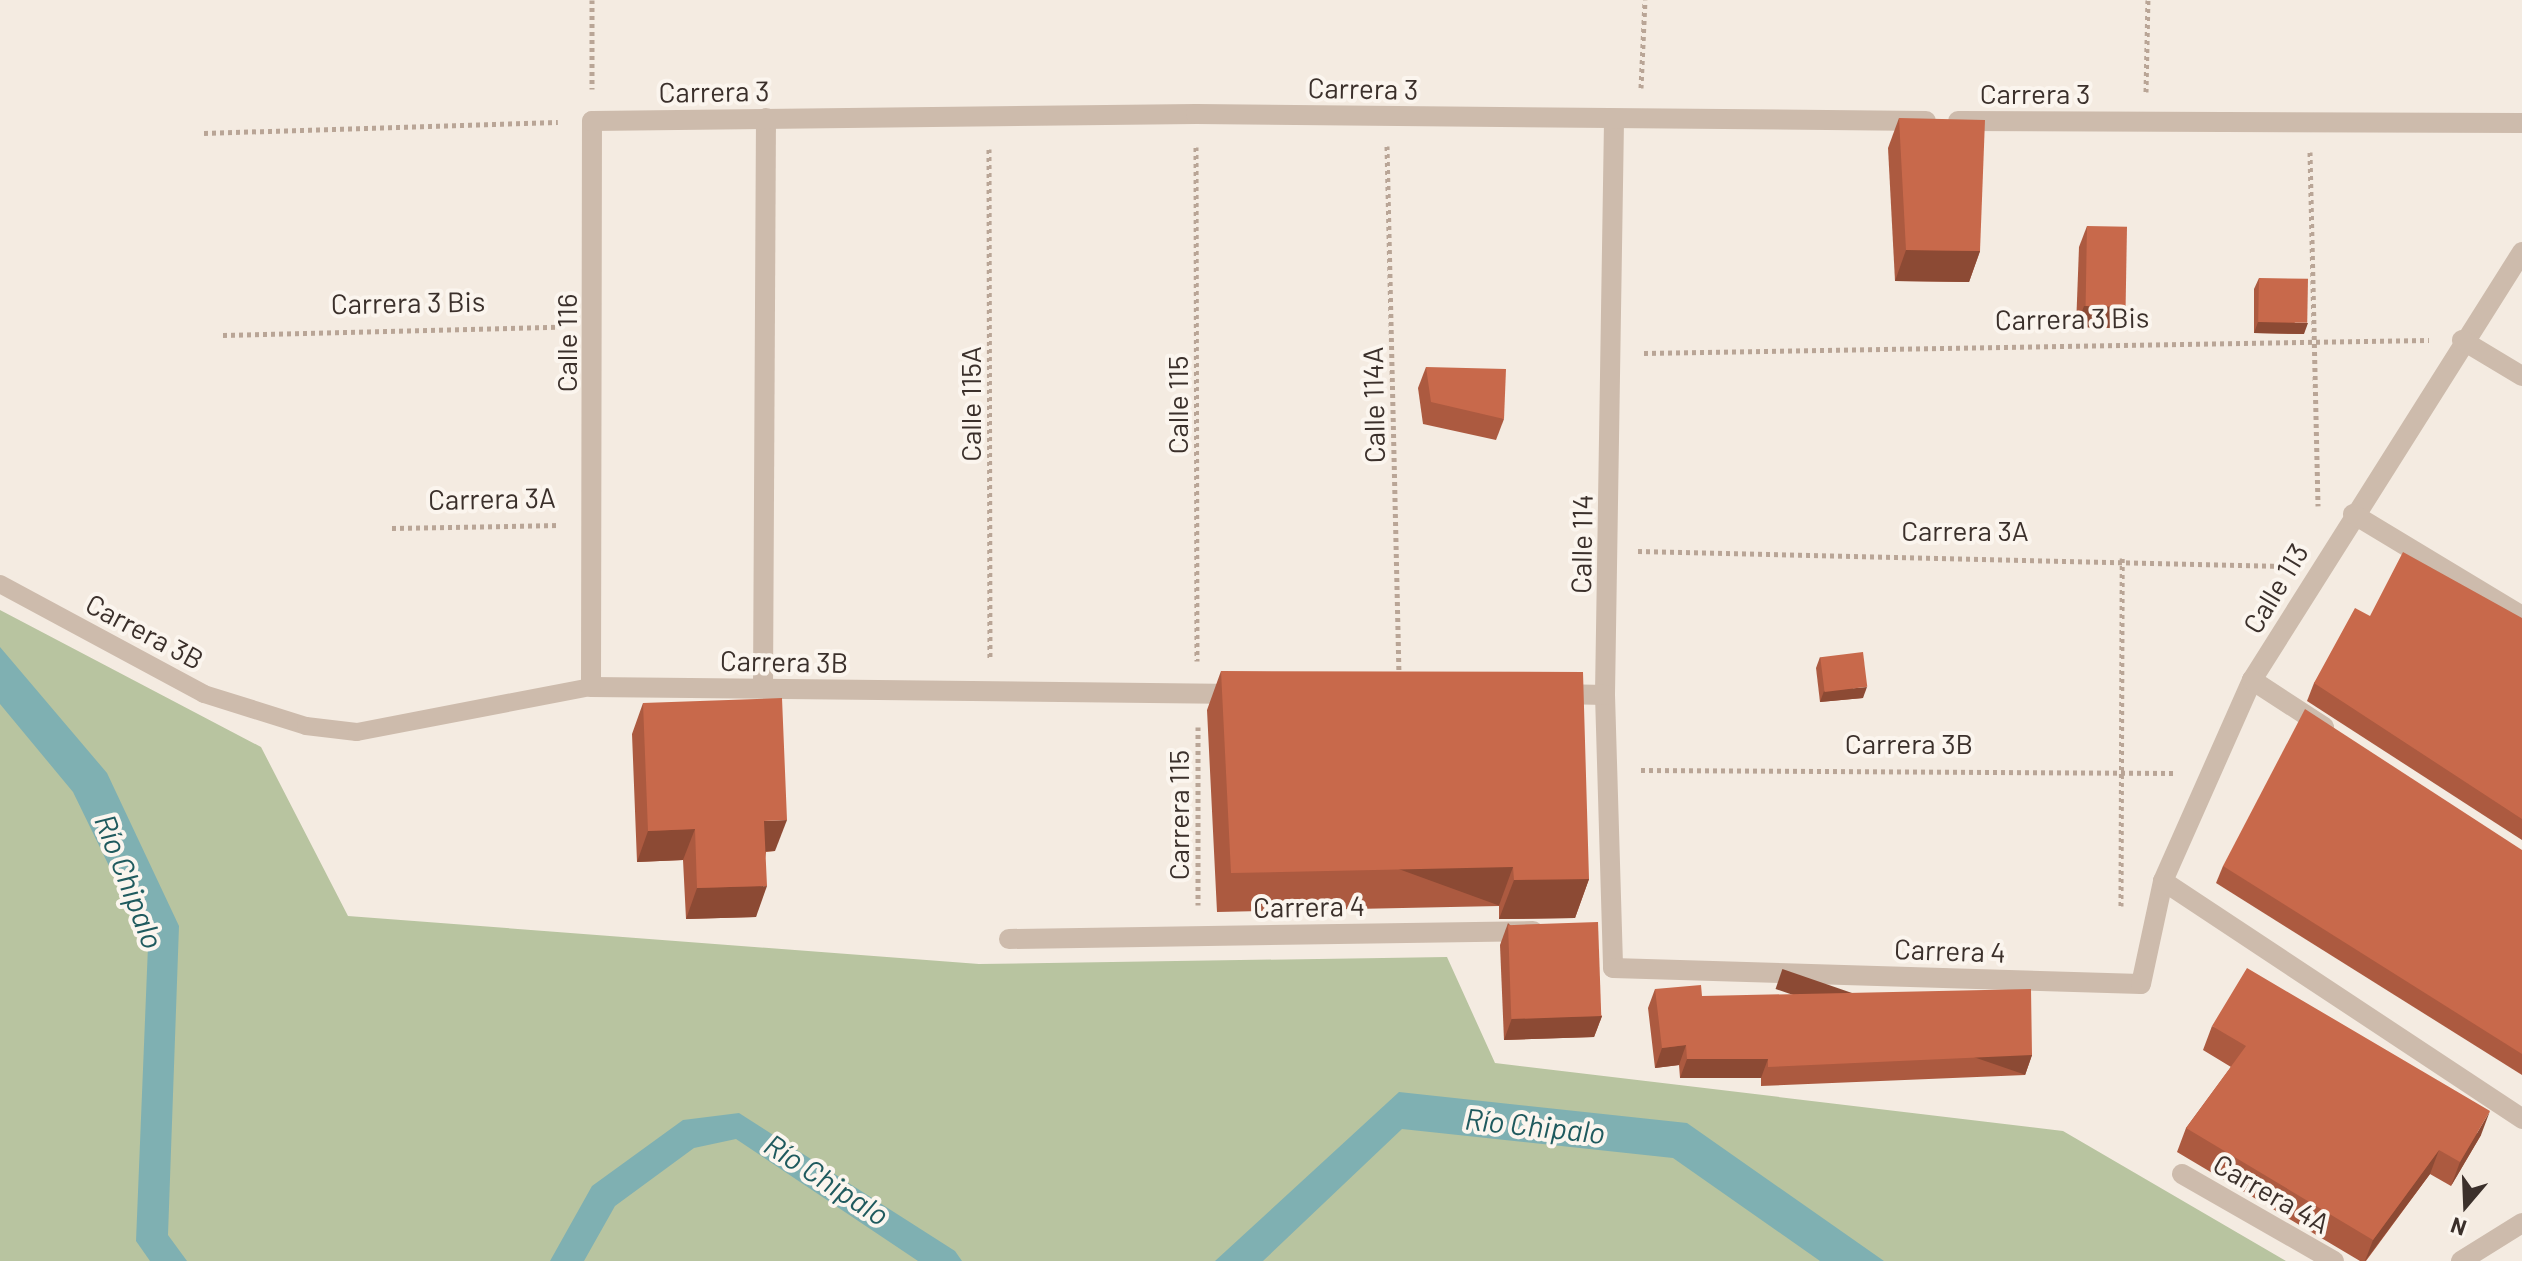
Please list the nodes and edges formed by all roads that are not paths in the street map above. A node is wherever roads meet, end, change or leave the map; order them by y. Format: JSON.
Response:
{"nodes":[{"id":1,"x":766,"y":118,"type":"junction"},
{"id":2,"x":592,"y":121,"type":"joint"},
{"id":3,"x":1614,"y":121,"type":"junction"},
{"id":4,"x":2522,"y":123,"type":"edge"},
{"id":5,"x":2522,"y":252,"type":"edge"},
{"id":6,"x":2462,"y":340,"type":"junction"},
{"id":7,"x":2522,"y":376,"type":"edge"},
{"id":8,"x":2353,"y":514,"type":"junction"},
{"id":9,"x":0,"y":584,"type":"edge"},
{"id":10,"x":2522,"y":616,"type":"edge"},
{"id":11,"x":2252,"y":680,"type":"junction"},
{"id":12,"x":591,"y":687,"type":"junction"},
{"id":13,"x":763,"y":688,"type":"junction"},
{"id":14,"x":1260,"y":694,"type":"edge"},
{"id":15,"x":1542,"y":694,"type":"edge"},
{"id":16,"x":1605,"y":695,"type":"junction"},
{"id":17,"x":2342,"y":739,"type":"edge"},
{"id":18,"x":2163,"y":881,"type":"junction"},
{"id":19,"x":1563,"y":930,"type":"edge"},
{"id":20,"x":1009,"y":939,"type":"dead end"},
{"id":21,"x":1613,"y":968,"type":"joint"},
{"id":22,"x":2141,"y":984,"type":"joint"},
{"id":23,"x":2522,"y":1119,"type":"edge"},
{"id":24,"x":2182,"y":1174,"type":"dead end"},
{"id":25,"x":2522,"y":1223,"type":"edge"},
{"id":26,"x":2334,"y":1261,"type":"edge"},
{"id":27,"x":2461,"y":1261,"type":"edge"}],
"edges":[{"from":1,"to":2,"type":"street","name":"Carrera 3"},
{"from":1,"to":3,"type":"street","name":"Carrera 3"},
{"from":1,"to":13,"type":"street"},
{"from":2,"to":12,"type":"street","name":"Calle 116"},
{"from":3,"to":4,"type":"street","name":"Carrera 3"},
{"from":3,"to":16,"type":"street","name":"Calle 114"},
{"from":5,"to":6,"type":"street","name":"Calle 113"},
{"from":6,"to":7,"type":"street"},
{"from":6,"to":8,"type":"street","name":"Calle 113"},
{"from":8,"to":10,"type":"street"},
{"from":8,"to":11,"type":"street","name":"Calle 113"},
{"from":9,"to":12,"type":"lane","name":"Carrera 3B"},
{"from":11,"to":17,"type":"street"},
{"from":11,"to":18,"type":"street","name":"Calle 113"},
{"from":12,"to":13,"type":"street","name":"Carrera 3B"},
{"from":13,"to":14,"type":"street","name":"Carrera 3B"},
{"from":15,"to":16,"type":"street"},
{"from":16,"to":21,"type":"street","name":"Calle 114"},
{"from":18,"to":22,"type":"street","name":"Calle 113"},
{"from":18,"to":23,"type":"street"},
{"from":19,"to":20,"type":"street","name":"Carrera 4"},
{"from":21,"to":22,"type":"street","name":"Carrera 4"},
{"from":24,"to":26,"type":"street","name":"Carrera 4A"},
{"from":25,"to":27,"type":"street"}]}
